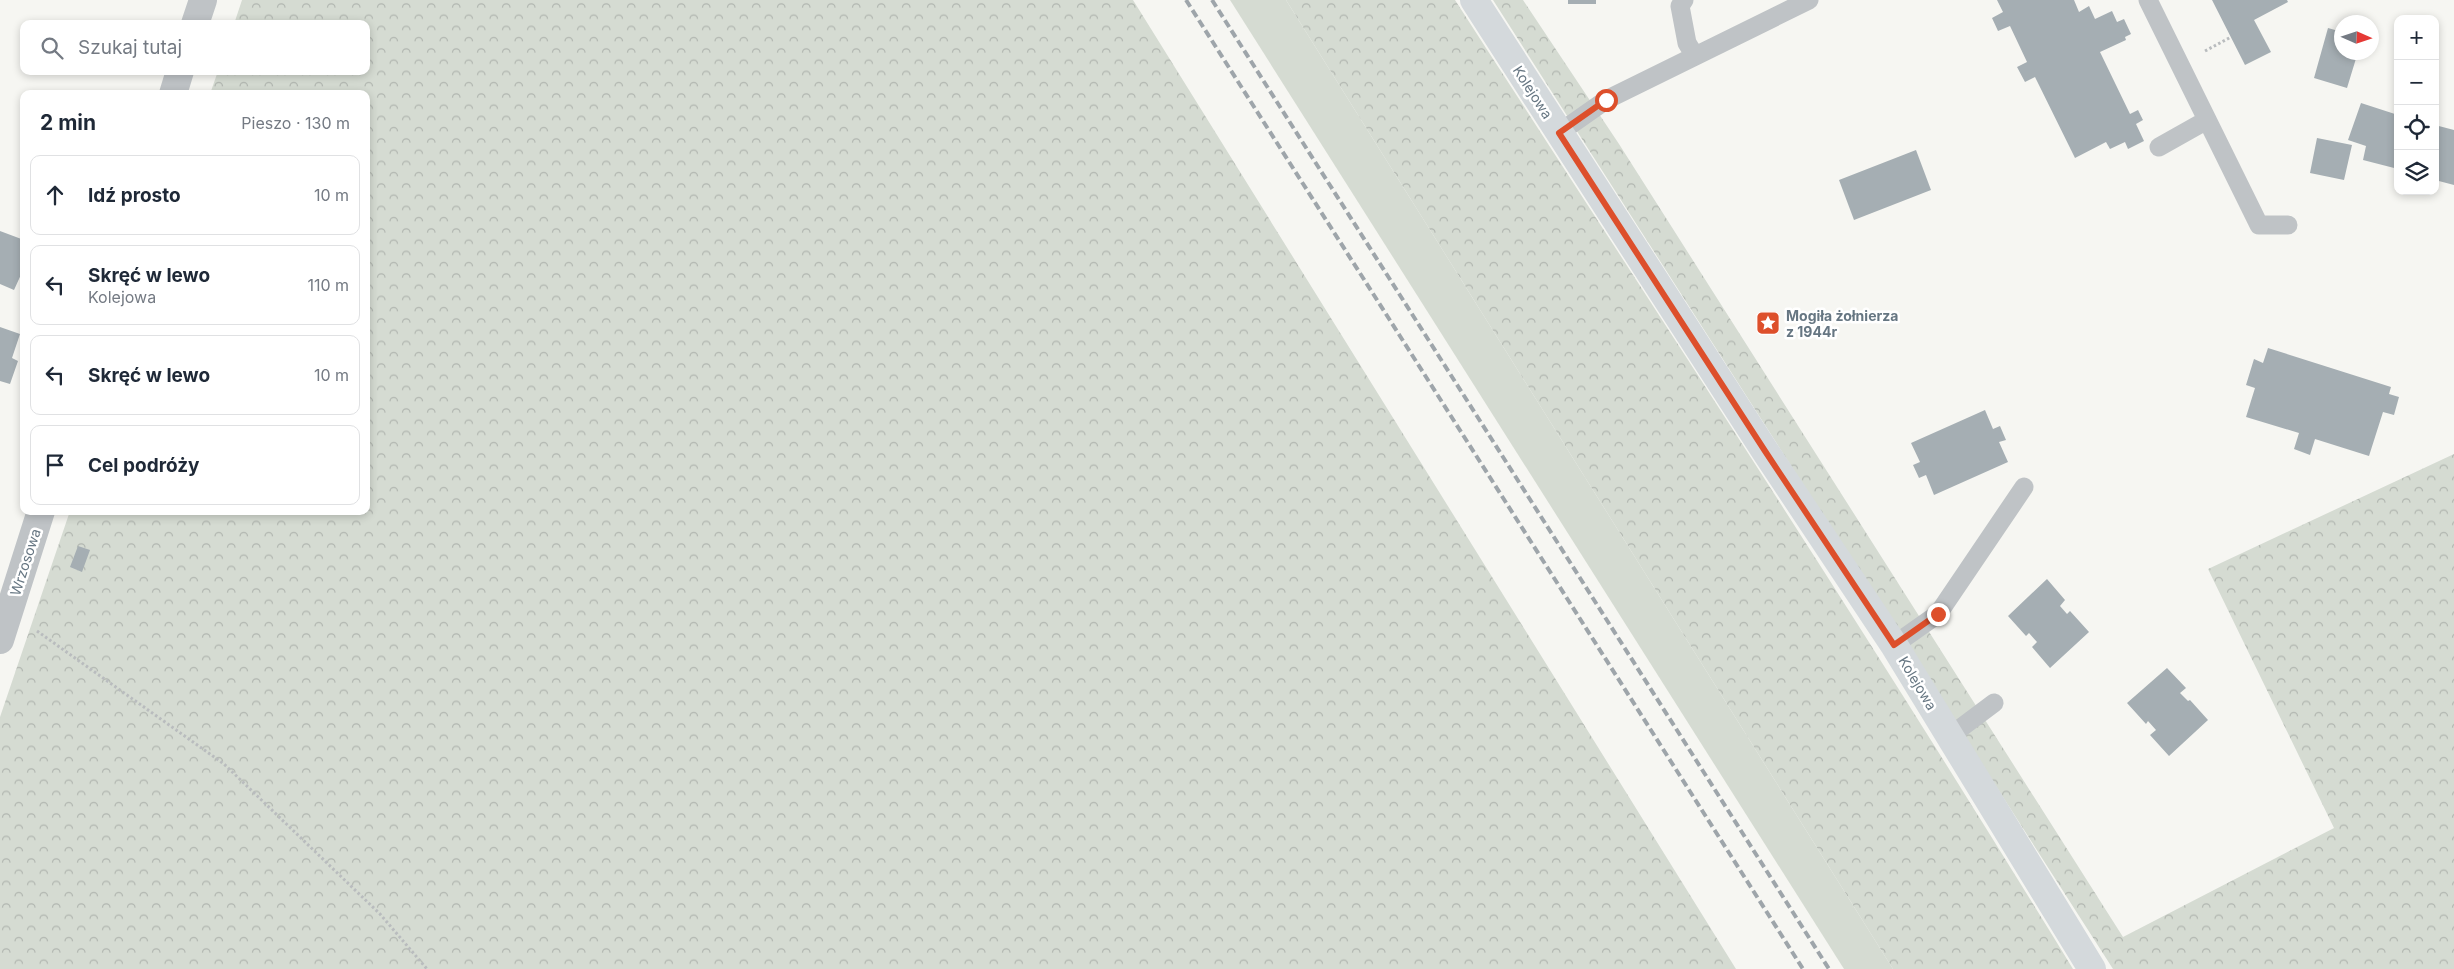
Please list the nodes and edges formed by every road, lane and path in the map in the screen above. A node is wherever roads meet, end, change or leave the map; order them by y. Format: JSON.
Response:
{"nodes":[{"id":1,"x":203,"y":0,"type":"edge"},
{"id":2,"x":1474,"y":0,"type":"edge"},
{"id":3,"x":1684,"y":0,"type":"edge"},
{"id":4,"x":1809,"y":0,"type":"edge"},
{"id":5,"x":2148,"y":0,"type":"edge"},
{"id":6,"x":197,"y":20,"type":"edge"},
{"id":7,"x":1694,"y":56,"type":"junction"},
{"id":8,"x":179,"y":75,"type":"edge"},
{"id":9,"x":174,"y":90,"type":"edge"},
{"id":10,"x":2207,"y":120,"type":"junction"},
{"id":11,"x":1559,"y":133,"type":"junction"},
{"id":12,"x":2159,"y":147,"type":"dead end"},
{"id":13,"x":2288,"y":225,"type":"dead end"},
{"id":14,"x":2024,"y":487,"type":"dead end"},
{"id":15,"x":40,"y":515,"type":"edge"},
{"id":16,"x":8,"y":615,"type":"junction"},
{"id":17,"x":0,"y":640,"type":"edge"},
{"id":18,"x":1894,"y":645,"type":"junction"},
{"id":19,"x":1994,"y":703,"type":"dead end"},
{"id":20,"x":1950,"y":736,"type":"junction"},
{"id":21,"x":427,"y":969,"type":"edge"},
{"id":22,"x":2092,"y":969,"type":"edge"}],
"edges":[{"from":1,"to":6,"type":"street"},
{"from":2,"to":11,"type":"street","name":"Kolejowa"},
{"from":3,"to":7,"type":"lane"},
{"from":4,"to":7,"type":"lane"},
{"from":5,"to":10,"type":"lane"},
{"from":7,"to":11,"type":"lane"},
{"from":8,"to":9,"type":"street"},
{"from":10,"to":12,"type":"lane"},
{"from":10,"to":13,"type":"lane"},
{"from":11,"to":18,"type":"street","name":"Kolejowa"},
{"from":14,"to":18,"type":"lane"},
{"from":15,"to":16,"type":"street","name":"Wrzosowa"},
{"from":16,"to":17,"type":"street","name":"Wrzosowa"},
{"from":16,"to":21,"type":"path"},
{"from":18,"to":20,"type":"street","name":"Kolejowa"},
{"from":19,"to":20,"type":"lane"},
{"from":20,"to":22,"type":"street","name":"Kolejowa"}]}
